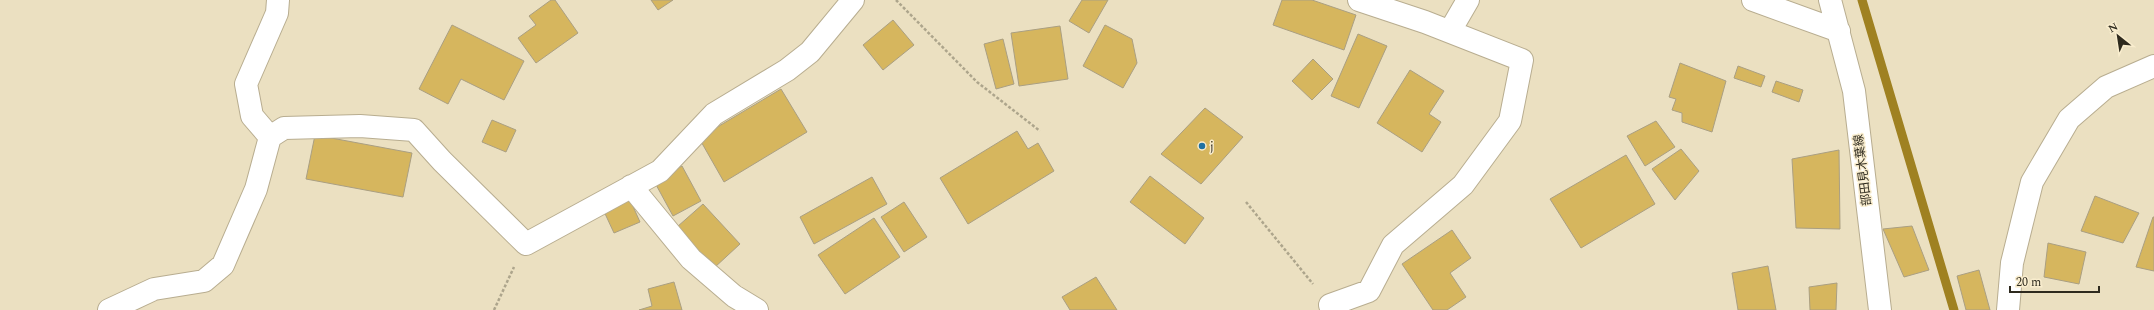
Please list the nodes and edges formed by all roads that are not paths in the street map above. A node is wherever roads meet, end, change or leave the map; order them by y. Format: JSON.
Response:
{"nodes":[{"id":1,"x":278,"y":0,"type":"edge"},
{"id":2,"x":853,"y":0,"type":"edge"},
{"id":3,"x":1359,"y":0,"type":"edge"},
{"id":4,"x":1468,"y":0,"type":"edge"},
{"id":5,"x":1753,"y":0,"type":"edge"},
{"id":6,"x":1830,"y":0,"type":"edge"},
{"id":7,"x":1839,"y":31,"type":"junction"},
{"id":8,"x":1450,"y":32,"type":"junction"},
{"id":9,"x":2154,"y":66,"type":"edge"},
{"id":10,"x":270,"y":137,"type":"junction"},
{"id":11,"x":631,"y":186,"type":"junction"},
{"id":12,"x":1330,"y":305,"type":"road end"},
{"id":13,"x":109,"y":310,"type":"edge"},
{"id":14,"x":757,"y":310,"type":"edge"},
{"id":15,"x":1880,"y":310,"type":"edge"},
{"id":16,"x":2008,"y":310,"type":"edge"}],
"edges":[{"from":1,"to":10,"type":"street"},
{"from":2,"to":11,"type":"street"},
{"from":3,"to":8,"type":"street"},
{"from":4,"to":8,"type":"street"},
{"from":5,"to":7,"type":"street"},
{"from":6,"to":7,"type":"street","name":"部田見木葉線"},
{"from":7,"to":15,"type":"street","name":"部田見木葉線"},
{"from":8,"to":12,"type":"street"},
{"from":9,"to":16,"type":"street"},
{"from":10,"to":11,"type":"street"},
{"from":10,"to":13,"type":"street"},
{"from":11,"to":14,"type":"street"}]}
